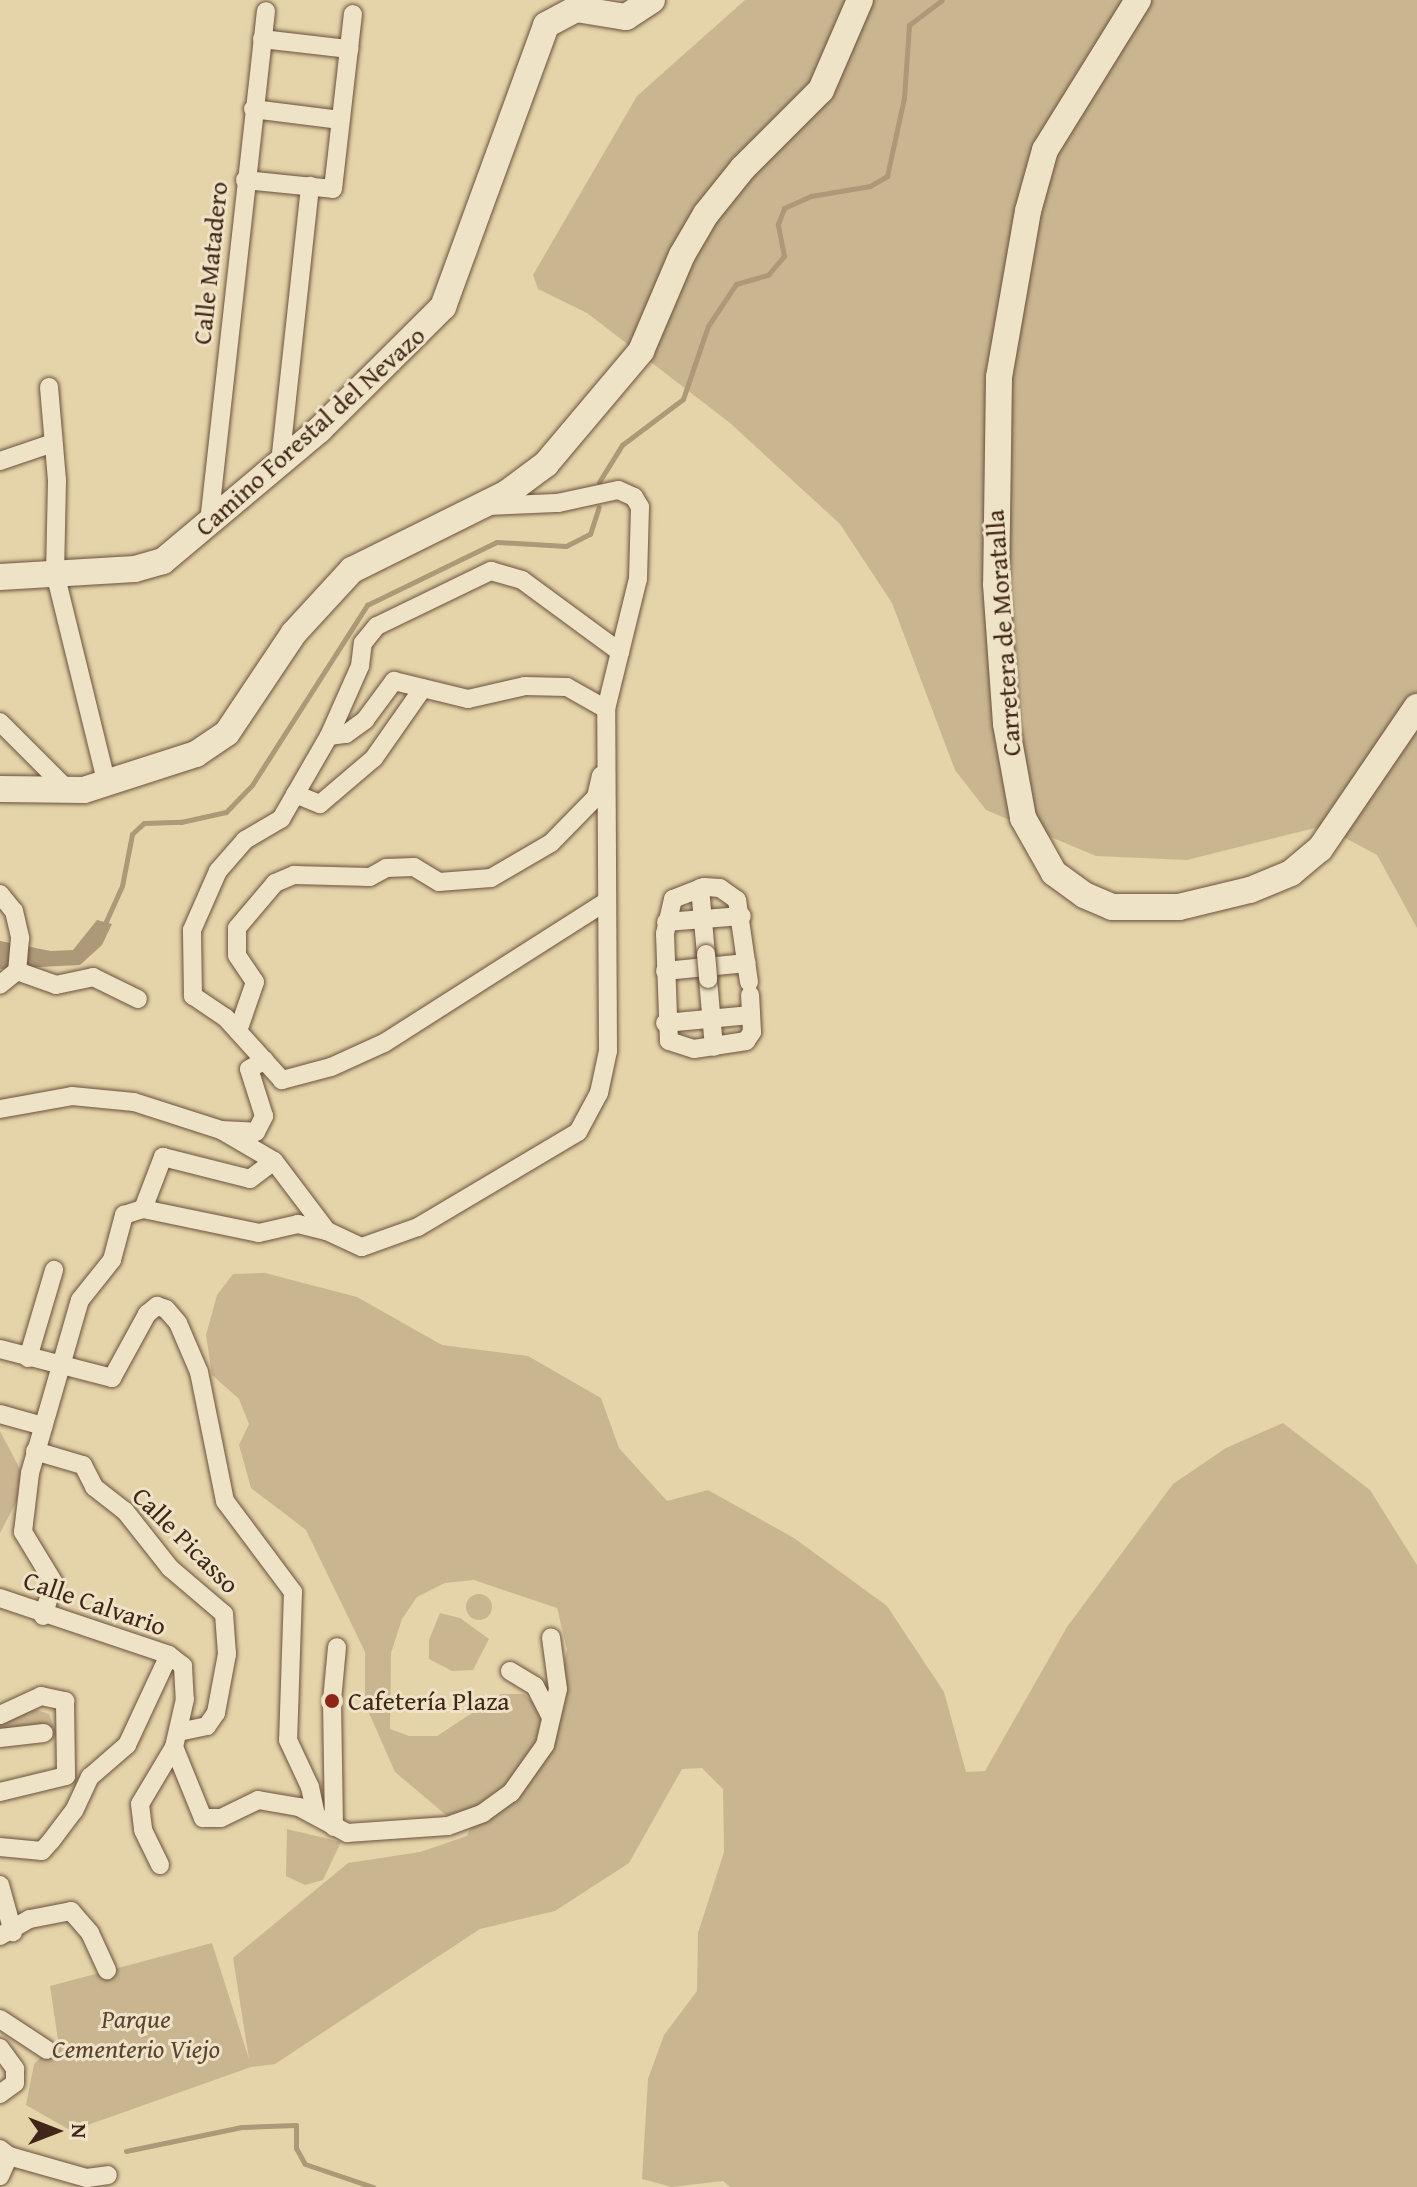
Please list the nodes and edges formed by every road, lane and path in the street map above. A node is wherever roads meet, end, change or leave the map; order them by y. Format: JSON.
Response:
{"nodes":[{"id":1,"x":652,"y":0,"type":"edge"},
{"id":2,"x":860,"y":0,"type":"edge"},
{"id":3,"x":1138,"y":0,"type":"edge"},
{"id":4,"x":266,"y":11,"type":"dead end"},
{"id":5,"x":353,"y":14,"type":"dead end"},
{"id":6,"x":262,"y":39,"type":"junction"},
{"id":7,"x":349,"y":49,"type":"junction"},
{"id":8,"x":253,"y":109,"type":"junction"},
{"id":9,"x":340,"y":120,"type":"junction"},
{"id":10,"x":245,"y":180,"type":"junction"},
{"id":11,"x":310,"y":186,"type":"junction"},
{"id":12,"x":49,"y":387,"type":"dead end"},
{"id":13,"x":53,"y":443,"type":"junction"},
{"id":14,"x":0,"y":461,"type":"edge"},
{"id":15,"x":280,"y":463,"type":"junction"},
{"id":16,"x":476,"y":507,"type":"junction"},
{"id":17,"x":209,"y":522,"type":"junction"},
{"id":18,"x":55,"y":573,"type":"junction"},
{"id":19,"x":0,"y":577,"type":"edge"},
{"id":20,"x":620,"y":652,"type":"junction"},
{"id":21,"x":423,"y":688,"type":"junction"},
{"id":22,"x":1417,"y":707,"type":"edge"},
{"id":23,"x":606,"y":709,"type":"junction"},
{"id":24,"x":0,"y":722,"type":"edge"},
{"id":25,"x":329,"y":736,"type":"junction"},
{"id":26,"x":607,"y":754,"type":"junction"},
{"id":27,"x":107,"y":785,"type":"junction"},
{"id":28,"x":0,"y":789,"type":"edge"},
{"id":29,"x":70,"y":792,"type":"junction"},
{"id":30,"x":295,"y":794,"type":"junction"},
{"id":31,"x":700,"y":888,"type":"junction"},
{"id":32,"x":0,"y":894,"type":"edge"},
{"id":33,"x":607,"y":901,"type":"junction"},
{"id":34,"x":742,"y":916,"type":"junction"},
{"id":35,"x":702,"y":919,"type":"junction"},
{"id":36,"x":666,"y":922,"type":"junction"},
{"id":37,"x":0,"y":930,"type":"edge"},
{"id":38,"x":20,"y":937,"type":"junction"},
{"id":39,"x":747,"y":963,"type":"junction"},
{"id":40,"x":18,"y":969,"type":"junction"},
{"id":41,"x":665,"y":971,"type":"junction"},
{"id":42,"x":0,"y":985,"type":"edge"},
{"id":43,"x":138,"y":999,"type":"dead end"},
{"id":44,"x":751,"y":1015,"type":"junction"},
{"id":45,"x":712,"y":1018,"type":"junction"},
{"id":46,"x":665,"y":1023,"type":"junction"},
{"id":47,"x":238,"y":1031,"type":"junction"},
{"id":48,"x":714,"y":1047,"type":"junction"},
{"id":49,"x":265,"y":1060,"type":"junction"},
{"id":50,"x":0,"y":1109,"type":"edge"},
{"id":51,"x":221,"y":1130,"type":"junction"},
{"id":52,"x":274,"y":1161,"type":"junction"},
{"id":53,"x":143,"y":1209,"type":"junction"},
{"id":54,"x":327,"y":1231,"type":"junction"},
{"id":55,"x":54,"y":1270,"type":"dead end"},
{"id":56,"x":0,"y":1349,"type":"edge"},
{"id":57,"x":28,"y":1358,"type":"junction"},
{"id":58,"x":60,"y":1367,"type":"junction"},
{"id":59,"x":0,"y":1414,"type":"edge"},
{"id":60,"x":43,"y":1426,"type":"junction"},
{"id":61,"x":35,"y":1451,"type":"junction"},
{"id":62,"x":0,"y":1598,"type":"edge"},
{"id":63,"x":43,"y":1616,"type":"junction"},
{"id":64,"x":551,"y":1637,"type":"dead end"},
{"id":65,"x":337,"y":1647,"type":"dead end"},
{"id":66,"x":169,"y":1655,"type":"junction"},
{"id":67,"x":510,"y":1671,"type":"dead end"},
{"id":68,"x":0,"y":1715,"type":"edge"},
{"id":69,"x":552,"y":1720,"type":"junction"},
{"id":70,"x":44,"y":1733,"type":"dead end"},
{"id":71,"x":0,"y":1738,"type":"edge"},
{"id":72,"x":177,"y":1739,"type":"junction"},
{"id":73,"x":0,"y":1792,"type":"edge"},
{"id":74,"x":316,"y":1815,"type":"junction"},
{"id":75,"x":334,"y":1827,"type":"junction"},
{"id":76,"x":0,"y":1847,"type":"edge"},
{"id":77,"x":160,"y":1865,"type":"dead end"},
{"id":78,"x":0,"y":1885,"type":"edge"},
{"id":79,"x":7,"y":1934,"type":"edge"},
{"id":80,"x":107,"y":1970,"type":"dead end"},
{"id":81,"x":0,"y":2019,"type":"edge"},
{"id":82,"x":0,"y":2048,"type":"edge"},
{"id":83,"x":47,"y":2050,"type":"dead end"},
{"id":84,"x":0,"y":2094,"type":"edge"},
{"id":85,"x":4,"y":2153,"type":"edge"},
{"id":86,"x":108,"y":2175,"type":"dead end"},
{"id":87,"x":0,"y":2176,"type":"edge"}],
"edges":[{"from":1,"to":15,"type":"main road","name":"Camino Forestal del Nevazo"},
{"from":2,"to":16,"type":"main road"},
{"from":3,"to":22,"type":"main road","name":"Carretera de Moratalla"},
{"from":4,"to":6,"type":"street","name":"Calle Matadero"},
{"from":5,"to":7,"type":"street"},
{"from":6,"to":7,"type":"street"},
{"from":6,"to":8,"type":"street","name":"Calle Matadero"},
{"from":7,"to":9,"type":"street"},
{"from":8,"to":9,"type":"street"},
{"from":8,"to":10,"type":"street","name":"Calle Matadero"},
{"from":9,"to":11,"type":"street"},
{"from":10,"to":11,"type":"street"},
{"from":10,"to":17,"type":"street","name":"Calle Matadero"},
{"from":11,"to":15,"type":"street"},
{"from":12,"to":13,"type":"street"},
{"from":13,"to":14,"type":"street"},
{"from":13,"to":18,"type":"street"},
{"from":15,"to":17,"type":"main road","name":"Camino Forestal del Nevazo"},
{"from":16,"to":20,"type":"street"},
{"from":16,"to":27,"type":"main road"},
{"from":17,"to":18,"type":"main road","name":"Camino Forestal del Nevazo"},
{"from":18,"to":19,"type":"main road","name":"Camino Forestal del Nevazo"},
{"from":18,"to":27,"type":"street"},
{"from":20,"to":23,"type":"street"},
{"from":20,"to":25,"type":"street"},
{"from":21,"to":23,"type":"street"},
{"from":21,"to":25,"type":"street"},
{"from":21,"to":30,"type":"street"},
{"from":23,"to":26,"type":"street"},
{"from":24,"to":29,"type":"street"},
{"from":25,"to":30,"type":"street"},
{"from":26,"to":33,"type":"street"},
{"from":26,"to":47,"type":"street"},
{"from":27,"to":29,"type":"main road"},
{"from":28,"to":29,"type":"main road"},
{"from":30,"to":47,"type":"street"},
{"from":31,"to":34,"type":"street"},
{"from":31,"to":35,"type":"street"},
{"from":31,"to":36,"type":"street"},
{"from":32,"to":38,"type":"street"},
{"from":33,"to":49,"type":"street"},
{"from":33,"to":54,"type":"street"},
{"from":34,"to":35,"type":"street"},
{"from":34,"to":39,"type":"street"},
{"from":35,"to":36,"type":"street"},
{"from":35,"to":45,"type":"street","bridge":true},
{"from":36,"to":41,"type":"street"},
{"from":37,"to":38,"type":"street"},
{"from":38,"to":40,"type":"street"},
{"from":39,"to":41,"type":"street"},
{"from":39,"to":44,"type":"street"},
{"from":40,"to":42,"type":"street"},
{"from":40,"to":43,"type":"street"},
{"from":41,"to":46,"type":"street"},
{"from":44,"to":45,"type":"street"},
{"from":44,"to":48,"type":"street"},
{"from":45,"to":46,"type":"street"},
{"from":45,"to":48,"type":"street"},
{"from":46,"to":48,"type":"street"},
{"from":47,"to":49,"type":"street"},
{"from":49,"to":51,"type":"street"},
{"from":50,"to":51,"type":"street"},
{"from":51,"to":52,"type":"street"},
{"from":52,"to":53,"type":"street"},
{"from":52,"to":54,"type":"street"},
{"from":53,"to":54,"type":"street"},
{"from":53,"to":58,"type":"street"},
{"from":55,"to":57,"type":"street"},
{"from":56,"to":57,"type":"street"},
{"from":57,"to":58,"type":"street"},
{"from":58,"to":60,"type":"street"},
{"from":58,"to":74,"type":"street"},
{"from":59,"to":60,"type":"street"},
{"from":60,"to":61,"type":"street"},
{"from":61,"to":63,"type":"street"},
{"from":61,"to":72,"type":"street","name":"Calle Picasso"},
{"from":62,"to":63,"type":"street","name":"Calle Calvario"},
{"from":63,"to":66,"type":"street","name":"Calle Calvario"},
{"from":64,"to":69,"type":"street"},
{"from":65,"to":75,"type":"street"},
{"from":66,"to":72,"type":"street","name":"Calle Calvario"},
{"from":66,"to":76,"type":"street"},
{"from":67,"to":69,"type":"street"},
{"from":68,"to":73,"type":"street"},
{"from":69,"to":75,"type":"street"},
{"from":70,"to":71,"type":"street"},
{"from":72,"to":74,"type":"street"},
{"from":72,"to":77,"type":"street"},
{"from":74,"to":75,"type":"street"},
{"from":78,"to":79,"type":"street"},
{"from":79,"to":80,"type":"street"},
{"from":81,"to":83,"type":"street"},
{"from":82,"to":84,"type":"street"},
{"from":85,"to":86,"type":"street"},
{"from":85,"to":87,"type":"street"}]}
